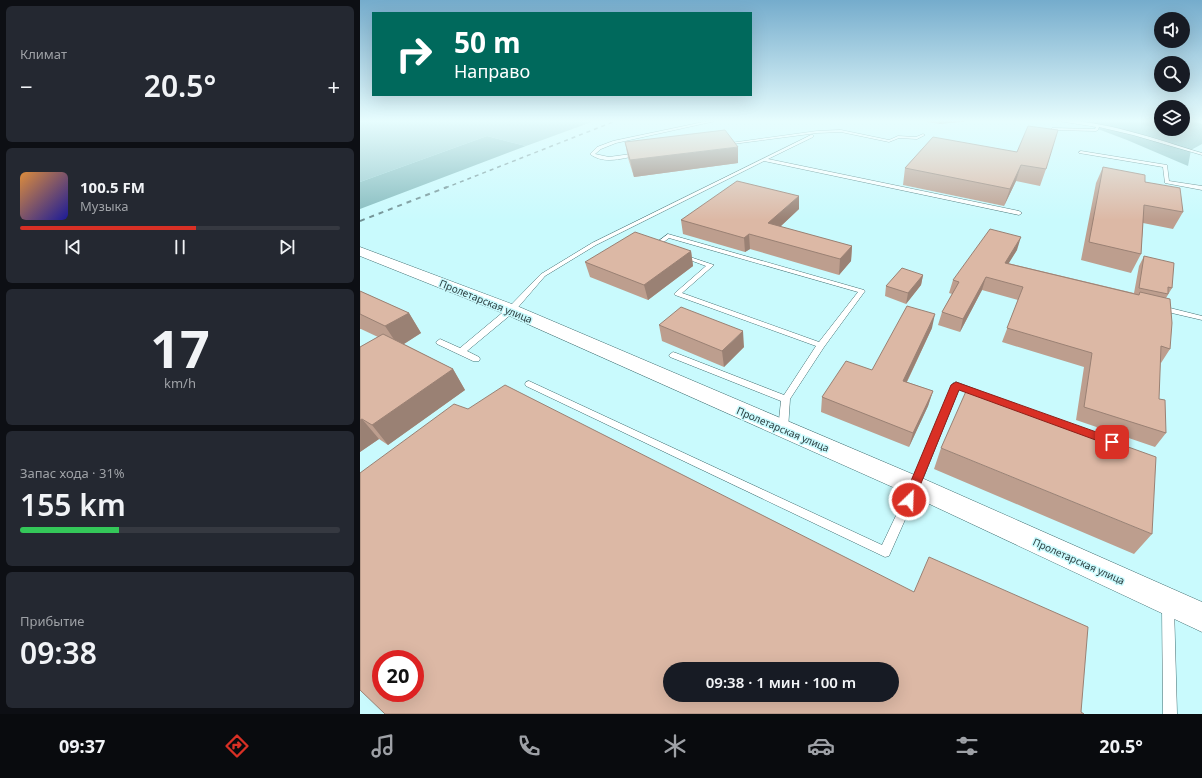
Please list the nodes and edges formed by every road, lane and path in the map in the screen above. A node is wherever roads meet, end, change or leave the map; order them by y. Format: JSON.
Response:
{"nodes":[{"id":1,"x":593,"y":153,"type":"edge"},
{"id":2,"x":640,"y":153,"type":"edge"},
{"id":3,"x":777,"y":153,"type":"edge"},
{"id":4,"x":1089,"y":153,"type":"edge"},
{"id":5,"x":764,"y":160,"type":"junction"},
{"id":6,"x":1167,"y":182,"type":"junction"},
{"id":7,"x":1202,"y":188,"type":"edge"},
{"id":8,"x":1166,"y":190,"type":"edge"},
{"id":9,"x":1019,"y":213,"type":"dead end"},
{"id":10,"x":660,"y":249,"type":"edge"},
{"id":11,"x":362,"y":253,"type":"edge"},
{"id":12,"x":674,"y":254,"type":"edge"},
{"id":13,"x":1156,"y":307,"type":"edge"},
{"id":14,"x":511,"y":310,"type":"junction"},
{"id":15,"x":1202,"y":318,"type":"edge"},
{"id":16,"x":440,"y":342,"type":"dead end"},
{"id":17,"x":821,"y":345,"type":"junction"},
{"id":18,"x":460,"y":351,"type":"junction"},
{"id":19,"x":674,"y":355,"type":"dead end"},
{"id":20,"x":476,"y":359,"type":"dead end"},
{"id":21,"x":529,"y":384,"type":"dead end"},
{"id":22,"x":985,"y":396,"type":"edge"},
{"id":23,"x":786,"y":399,"type":"junction"},
{"id":24,"x":783,"y":430,"type":"junction"},
{"id":25,"x":915,"y":486,"type":"junction"},
{"id":26,"x":1167,"y":601,"type":"junction"},
{"id":27,"x":1202,"y":617,"type":"edge"},
{"id":28,"x":1170,"y":714,"type":"edge"}],
"edges":[{"from":1,"to":2,"type":"lane"},
{"from":3,"to":5,"type":"lane"},
{"from":4,"to":6,"type":"lane"},
{"from":5,"to":9,"type":"lane"},
{"from":5,"to":14,"type":"lane"},
{"from":6,"to":7,"type":"lane"},
{"from":6,"to":8,"type":"lane"},
{"from":10,"to":17,"type":"lane"},
{"from":11,"to":14,"type":"street","name":"Пролетарская улица"},
{"from":12,"to":17,"type":"lane"},
{"from":13,"to":15,"type":"lane"},
{"from":14,"to":18,"type":"lane"},
{"from":14,"to":24,"type":"street","name":"Пролетарская улица"},
{"from":16,"to":18,"type":"lane"},
{"from":17,"to":23,"type":"lane"},
{"from":18,"to":20,"type":"lane"},
{"from":19,"to":23,"type":"lane"},
{"from":21,"to":25,"type":"lane"},
{"from":22,"to":25,"type":"lane"},
{"from":23,"to":24,"type":"lane"},
{"from":24,"to":25,"type":"street","name":"Пролетарская улица"},
{"from":25,"to":26,"type":"street","name":"Пролетарская улица"},
{"from":26,"to":27,"type":"street","name":"Пролетарская улица"},
{"from":26,"to":28,"type":"lane"}]}
